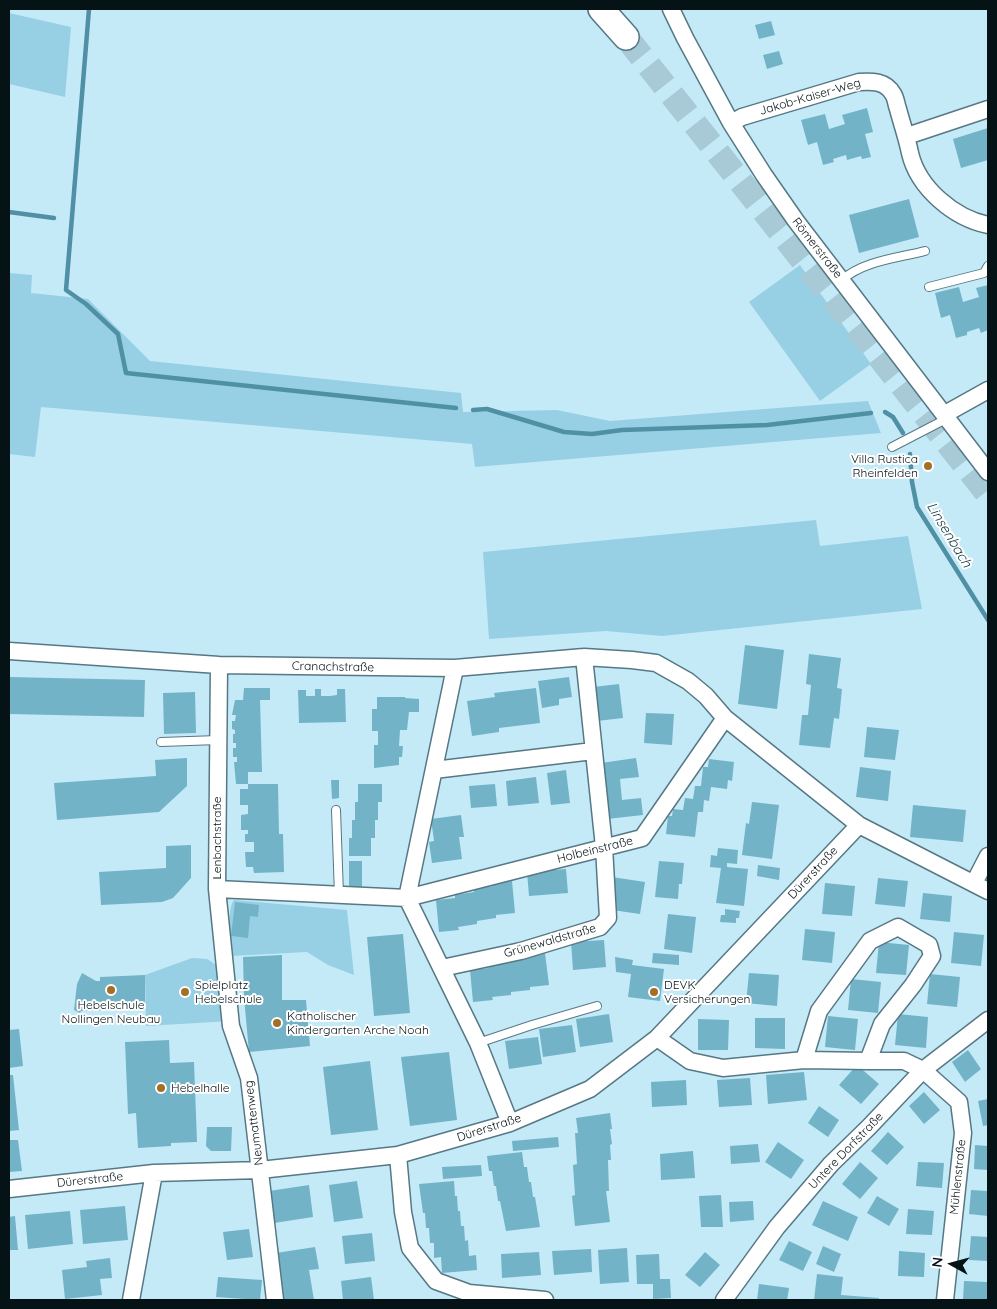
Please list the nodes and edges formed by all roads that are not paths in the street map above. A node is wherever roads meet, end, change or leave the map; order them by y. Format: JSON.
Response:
{"nodes":[{"id":1,"x":601,"y":9,"type":"edge"},
{"id":2,"x":672,"y":9,"type":"edge"},
{"id":3,"x":626,"y":37,"type":"tunnel mouth"},
{"id":4,"x":988,"y":109,"type":"edge"},
{"id":5,"x":731,"y":123,"type":"junction"},
{"id":6,"x":907,"y":136,"type":"junction"},
{"id":7,"x":988,"y":225,"type":"edge"},
{"id":8,"x":925,"y":251,"type":"dead end"},
{"id":9,"x":988,"y":266,"type":"edge"},
{"id":10,"x":842,"y":280,"type":"junction"},
{"id":11,"x":930,"y":287,"type":"dead end"},
{"id":12,"x":988,"y":390,"type":"edge"},
{"id":13,"x":946,"y":416,"type":"junction"},
{"id":14,"x":892,"y":448,"type":"dead end"},
{"id":15,"x":988,"y":472,"type":"edge"},
{"id":16,"x":9,"y":651,"type":"edge"},
{"id":17,"x":584,"y":657,"type":"junction"},
{"id":18,"x":219,"y":665,"type":"junction"},
{"id":19,"x":455,"y":668,"type":"junction"},
{"id":20,"x":725,"y":718,"type":"junction"},
{"id":21,"x":218,"y":740,"type":"junction"},
{"id":22,"x":161,"y":742,"type":"dead end"},
{"id":23,"x":593,"y":751,"type":"junction"},
{"id":24,"x":434,"y":770,"type":"junction"},
{"id":25,"x":336,"y":810,"type":"dead end"},
{"id":26,"x":859,"y":825,"type":"junction"},
{"id":27,"x":604,"y":848,"type":"junction"},
{"id":28,"x":988,"y":856,"type":"edge"},
{"id":29,"x":974,"y":883,"type":"junction"},
{"id":30,"x":217,"y":889,"type":"junction"},
{"id":31,"x":988,"y":891,"type":"edge"},
{"id":32,"x":339,"y":895,"type":"junction"},
{"id":33,"x":407,"y":898,"type":"junction"},
{"id":34,"x":442,"y":968,"type":"junction"},
{"id":35,"x":598,"y":1006,"type":"dead end"},
{"id":36,"x":988,"y":1020,"type":"edge"},
{"id":37,"x":657,"y":1038,"type":"junction"},
{"id":38,"x":478,"y":1044,"type":"junction"},
{"id":39,"x":804,"y":1060,"type":"junction"},
{"id":40,"x":868,"y":1061,"type":"junction"},
{"id":41,"x":923,"y":1070,"type":"junction"},
{"id":42,"x":510,"y":1123,"type":"junction"},
{"id":43,"x":398,"y":1155,"type":"junction"},
{"id":44,"x":260,"y":1170,"type":"junction"},
{"id":45,"x":154,"y":1173,"type":"junction"},
{"id":46,"x":9,"y":1189,"type":"edge"},
{"id":47,"x":131,"y":1300,"type":"edge"},
{"id":48,"x":276,"y":1300,"type":"edge"},
{"id":49,"x":545,"y":1300,"type":"edge"},
{"id":50,"x":724,"y":1300,"type":"edge"},
{"id":51,"x":945,"y":1300,"type":"edge"}],
"edges":[{"from":1,"to":3,"type":"main road"},
{"from":2,"to":5,"type":"street","name":"Römerstraße"},
{"from":4,"to":6,"type":"street"},
{"from":5,"to":6,"type":"street","name":"Jakob-Kaiser-Weg"},
{"from":5,"to":10,"type":"street","name":"Römerstraße"},
{"from":6,"to":7,"type":"street","name":"Jakob-Kaiser-Weg"},
{"from":8,"to":10,"type":"lane"},
{"from":9,"to":11,"type":"lane"},
{"from":10,"to":13,"type":"street","name":"Römerstraße"},
{"from":12,"to":13,"type":"street"},
{"from":13,"to":14,"type":"lane"},
{"from":13,"to":15,"type":"street","name":"Römerstraße"},
{"from":16,"to":18,"type":"street","name":"Cranachstraße"},
{"from":17,"to":19,"type":"street","name":"Cranachstraße"},
{"from":17,"to":20,"type":"street","name":"Cranachstraße"},
{"from":17,"to":23,"type":"street","name":"Grünewaldstraße"},
{"from":18,"to":19,"type":"street","name":"Cranachstraße"},
{"from":18,"to":21,"type":"street","name":"Lenbachstraße"},
{"from":19,"to":24,"type":"street"},
{"from":20,"to":26,"type":"street"},
{"from":20,"to":27,"type":"street","name":"Holbeinstraße"},
{"from":21,"to":22,"type":"lane"},
{"from":21,"to":30,"type":"street","name":"Lenbachstraße"},
{"from":23,"to":24,"type":"street"},
{"from":23,"to":27,"type":"street","name":"Grünewaldstraße"},
{"from":24,"to":33,"type":"street"},
{"from":25,"to":32,"type":"lane"},
{"from":26,"to":29,"type":"street"},
{"from":26,"to":37,"type":"street","name":"Dürerstraße"},
{"from":27,"to":33,"type":"street","name":"Holbeinstraße"},
{"from":27,"to":34,"type":"street","name":"Grünewaldstraße"},
{"from":28,"to":29,"type":"street"},
{"from":29,"to":31,"type":"street"},
{"from":30,"to":32,"type":"street","name":"Lenbachstraße"},
{"from":30,"to":44,"type":"street","name":"Neumattenweg"},
{"from":32,"to":33,"type":"street","name":"Lenbachstraße"},
{"from":33,"to":34,"type":"street"},
{"from":34,"to":38,"type":"street"},
{"from":35,"to":38,"type":"lane"},
{"from":36,"to":41,"type":"street","name":"Untere Dorfstraße"},
{"from":37,"to":39,"type":"street"},
{"from":37,"to":42,"type":"street","name":"Dürerstraße"},
{"from":38,"to":42,"type":"street"},
{"from":39,"to":40,"type":"street"},
{"from":39,"to":40,"type":"street"},
{"from":40,"to":41,"type":"street"},
{"from":41,"to":50,"type":"street","name":"Untere Dorfstraße"},
{"from":41,"to":51,"type":"street","name":"Mühlenstraße"},
{"from":42,"to":43,"type":"street","name":"Dürerstraße"},
{"from":43,"to":44,"type":"street","name":"Dürerstraße"},
{"from":43,"to":49,"type":"street"},
{"from":44,"to":45,"type":"street","name":"Dürerstraße"},
{"from":44,"to":48,"type":"street","name":"Neumattenweg"},
{"from":45,"to":46,"type":"street","name":"Dürerstraße"},
{"from":45,"to":47,"type":"street"}]}
